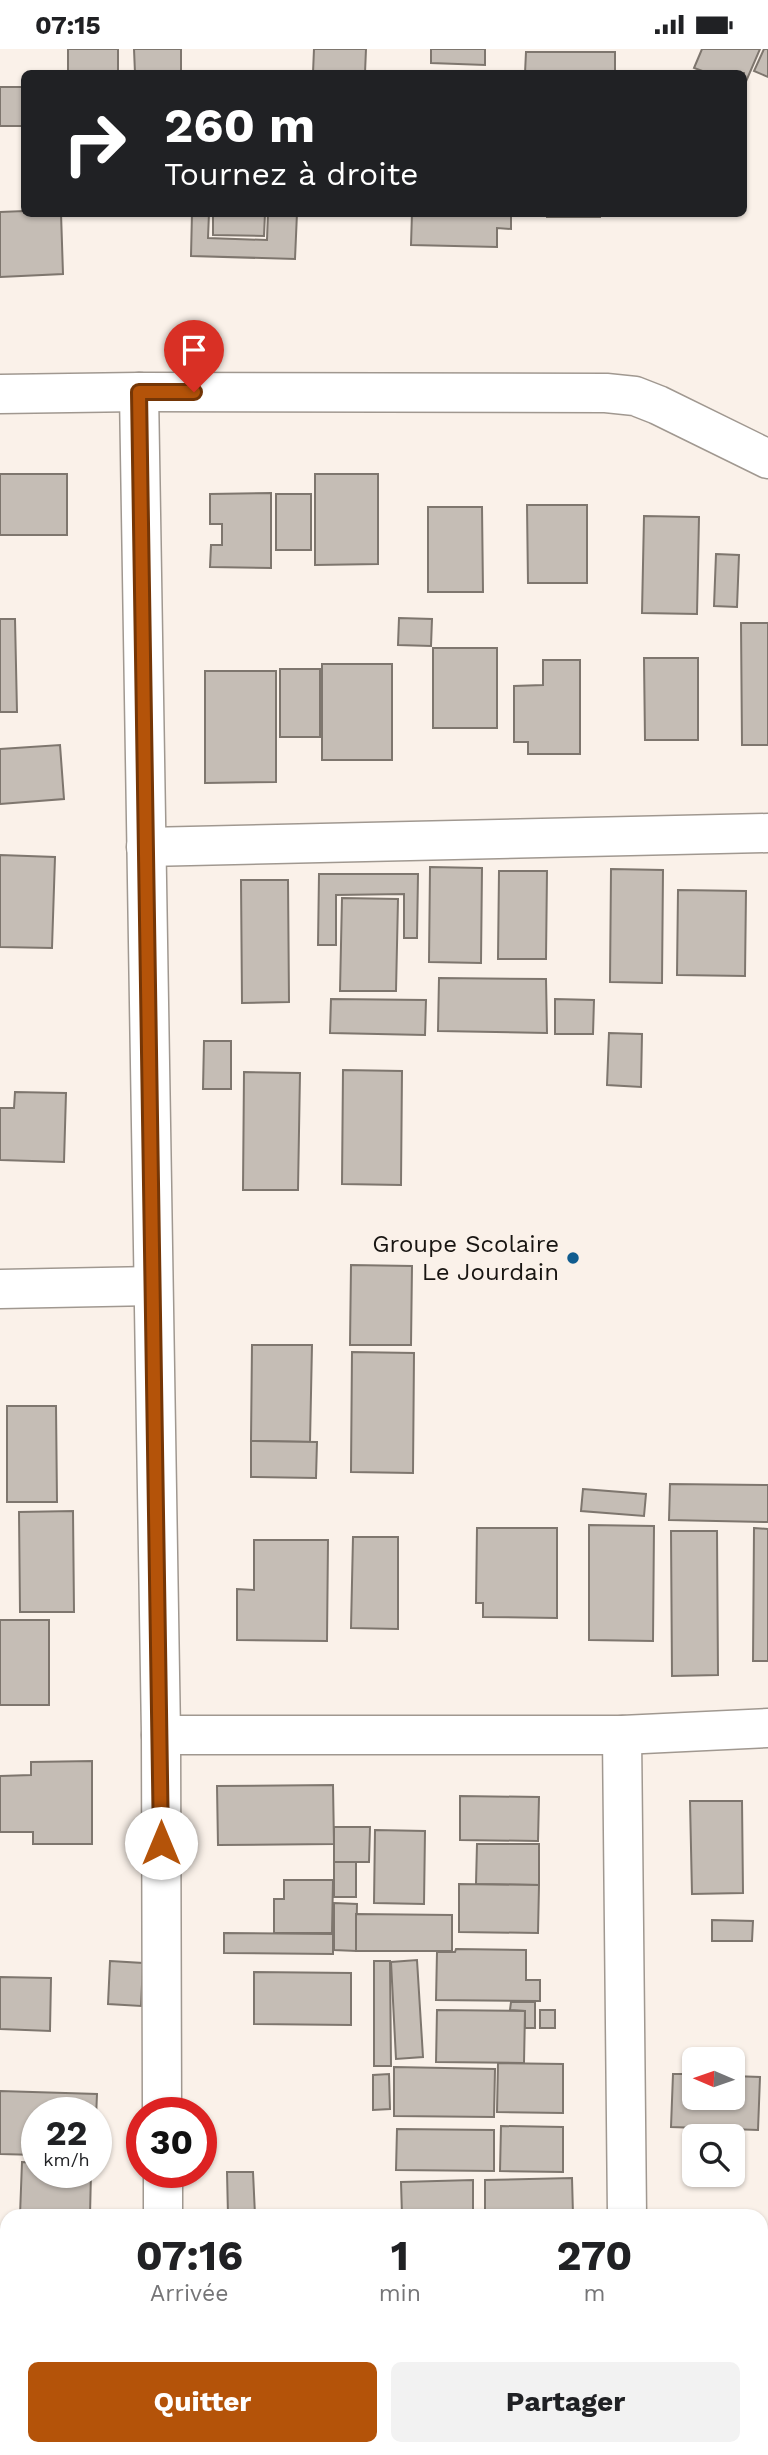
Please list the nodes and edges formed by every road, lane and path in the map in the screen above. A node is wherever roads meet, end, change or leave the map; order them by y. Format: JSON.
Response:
{"nodes":[{"id":1,"x":139,"y":392,"type":"junction"},
{"id":2,"x":0,"y":394,"type":"edge"},
{"id":3,"x":768,"y":459,"type":"edge"},
{"id":4,"x":768,"y":833,"type":"edge"},
{"id":5,"x":146,"y":847,"type":"junction"},
{"id":6,"x":153,"y":1286,"type":"junction"},
{"id":7,"x":0,"y":1289,"type":"edge"},
{"id":8,"x":768,"y":1727,"type":"edge"},
{"id":9,"x":161,"y":1735,"type":"junction"},
{"id":10,"x":622,"y":1735,"type":"junction"},
{"id":11,"x":162,"y":2097,"type":"edge"},
{"id":12,"x":163,"y":2188,"type":"edge"},
{"id":13,"x":163,"y":2209,"type":"edge"},
{"id":14,"x":627,"y":2209,"type":"edge"}],
"edges":[{"from":1,"to":2,"type":"street"},
{"from":1,"to":3,"type":"street"},
{"from":1,"to":5,"type":"street"},
{"from":4,"to":5,"type":"street"},
{"from":5,"to":6,"type":"street"},
{"from":6,"to":7,"type":"street"},
{"from":6,"to":9,"type":"street"},
{"from":8,"to":10,"type":"street"},
{"from":9,"to":10,"type":"street"},
{"from":9,"to":11,"type":"street"},
{"from":10,"to":14,"type":"street"},
{"from":12,"to":13,"type":"street"}]}
